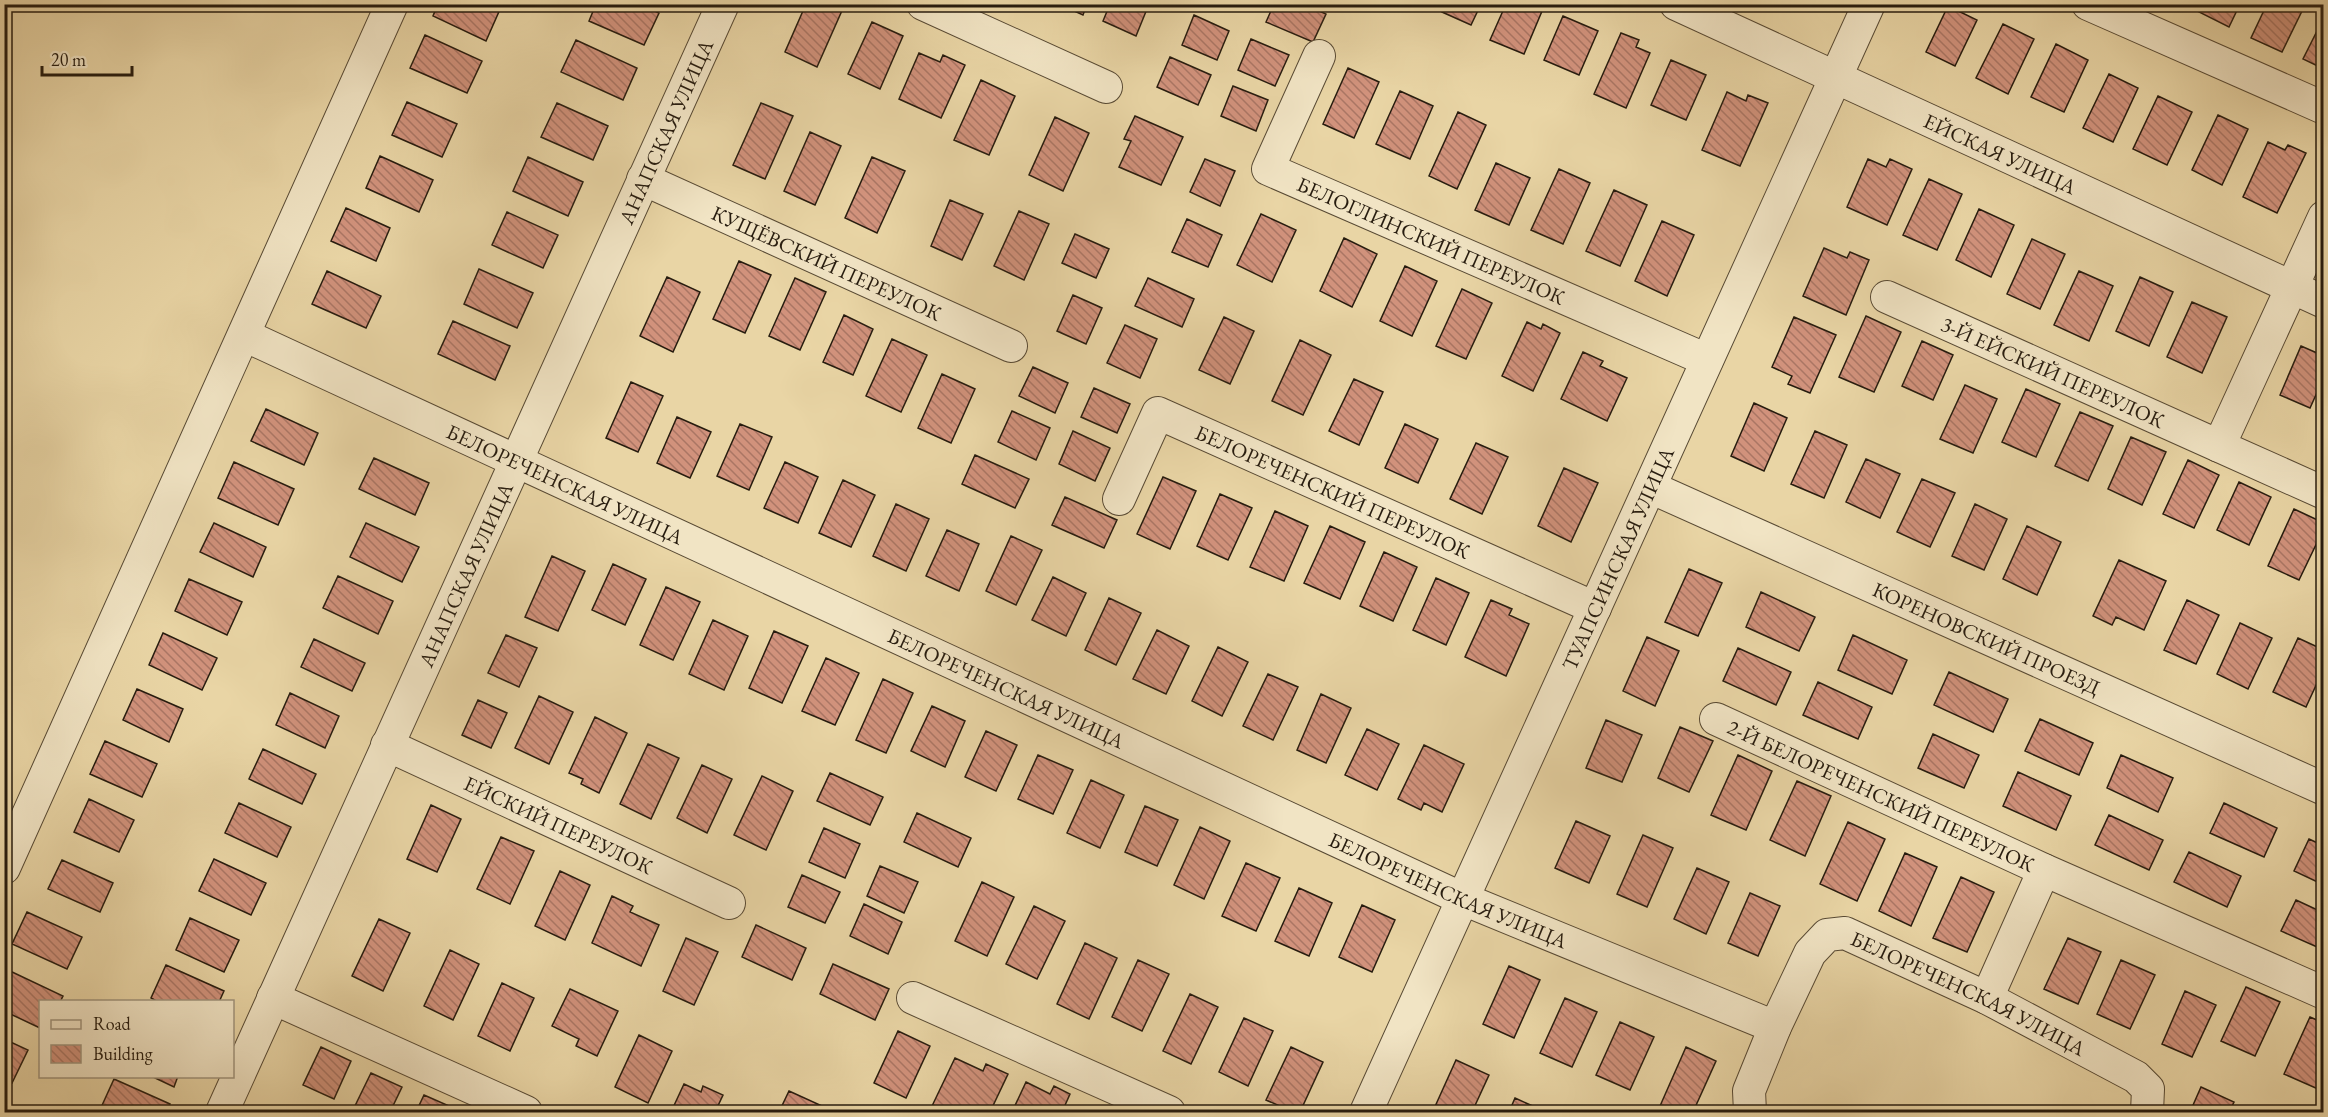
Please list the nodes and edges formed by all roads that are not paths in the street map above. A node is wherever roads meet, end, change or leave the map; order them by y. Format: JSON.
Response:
{"nodes":[{"id":1,"x":392,"y":4,"type":"edge"},
{"id":2,"x":723,"y":4,"type":"edge"},
{"id":3,"x":923,"y":4,"type":"edge"},
{"id":4,"x":1676,"y":4,"type":"edge"},
{"id":5,"x":1869,"y":4,"type":"edge"},
{"id":6,"x":2088,"y":4,"type":"edge"},
{"id":7,"x":1319,"y":56,"type":"dead end"},
{"id":8,"x":1836,"y":78,"type":"junction"},
{"id":9,"x":1106,"y":87,"type":"dead end"},
{"id":10,"x":2324,"y":108,"type":"edge"},
{"id":11,"x":643,"y":178,"type":"junction"},
{"id":12,"x":2324,"y":217,"type":"edge"},
{"id":13,"x":2290,"y":287,"type":"junction"},
{"id":14,"x":1887,"y":297,"type":"dead end"},
{"id":15,"x":2324,"y":302,"type":"edge"},
{"id":16,"x":244,"y":335,"type":"junction"},
{"id":17,"x":1011,"y":346,"type":"dead end"},
{"id":18,"x":1707,"y":360,"type":"junction"},
{"id":19,"x":2219,"y":446,"type":"junction"},
{"id":20,"x":516,"y":459,"type":"junction"},
{"id":21,"x":1650,"y":487,"type":"junction"},
{"id":22,"x":2324,"y":493,"type":"edge"},
{"id":23,"x":1119,"y":499,"type":"dead end"},
{"id":24,"x":1595,"y":608,"type":"junction"},
{"id":25,"x":1716,"y":719,"type":"dead end"},
{"id":26,"x":387,"y":745,"type":"junction"},
{"id":27,"x":2324,"y":789,"type":"edge"},
{"id":28,"x":4,"y":868,"type":"edge"},
{"id":29,"x":2044,"y":870,"type":"junction"},
{"id":30,"x":1463,"y":898,"type":"junction"},
{"id":31,"x":729,"y":903,"type":"dead end"},
{"id":32,"x":2324,"y":993,"type":"edge"},
{"id":33,"x":273,"y":998,"type":"junction"},
{"id":34,"x":913,"y":998,"type":"dead end"},
{"id":35,"x":1987,"y":998,"type":"junction"},
{"id":36,"x":1775,"y":1027,"type":"junction"},
{"id":37,"x":222,"y":1113,"type":"edge"},
{"id":38,"x":526,"y":1113,"type":"edge"},
{"id":39,"x":1169,"y":1113,"type":"edge"},
{"id":40,"x":1366,"y":1113,"type":"edge"},
{"id":41,"x":1749,"y":1113,"type":"edge"},
{"id":42,"x":2147,"y":1113,"type":"edge"}],
"edges":[{"from":1,"to":16,"type":"street"},
{"from":2,"to":11,"type":"street","name":"АНАПСКАЯ УЛИЦА"},
{"from":3,"to":9,"type":"street"},
{"from":4,"to":8,"type":"street","name":"ЕЙСКАЯ УЛИЦА"},
{"from":5,"to":8,"type":"street","name":"ТУАПСИНСКАЯ УЛИЦА"},
{"from":6,"to":10,"type":"street"},
{"from":7,"to":18,"type":"street","name":"БЕЛОГЛИНСКИЙ ПЕРЕУЛОК"},
{"from":8,"to":13,"type":"street","name":"ЕЙСКАЯ УЛИЦА"},
{"from":8,"to":18,"type":"street","name":"ТУАПСИНСКАЯ УЛИЦА"},
{"from":11,"to":17,"type":"street","name":"КУЩЁВСКИЙ ПЕРЕУЛОК"},
{"from":11,"to":20,"type":"street","name":"АНАПСКАЯ УЛИЦА"},
{"from":12,"to":13,"type":"street"},
{"from":13,"to":15,"type":"street","name":"ЕЙСКАЯ УЛИЦА"},
{"from":13,"to":19,"type":"street"},
{"from":14,"to":19,"type":"street","name":"3-Й ЕЙСКИЙ ПЕРЕУЛОК"},
{"from":16,"to":20,"type":"street","name":"БЕЛОРЕЧЕНСКАЯ УЛИЦА"},
{"from":16,"to":28,"type":"street"},
{"from":18,"to":21,"type":"street","name":"ТУАПСИНСКАЯ УЛИЦА"},
{"from":19,"to":22,"type":"street","name":"3-Й ЕЙСКИЙ ПЕРЕУЛОК"},
{"from":20,"to":26,"type":"street","name":"АНАПСКАЯ УЛИЦА"},
{"from":20,"to":30,"type":"street","name":"БЕЛОРЕЧЕНСКАЯ УЛИЦА"},
{"from":21,"to":24,"type":"street","name":"ТУАПСИНСКАЯ УЛИЦА"},
{"from":21,"to":27,"type":"street","name":"КОРЕНОВСКИЙ ПРОЕЗД"},
{"from":23,"to":24,"type":"street","name":"БЕЛОРЕЧЕНСКИЙ ПЕРЕУЛОК"},
{"from":24,"to":30,"type":"street","name":"ТУАПСИНСКАЯ УЛИЦА"},
{"from":25,"to":29,"type":"street","name":"2-Й БЕЛОРЕЧЕНСКИЙ ПЕРЕУЛОК"},
{"from":26,"to":31,"type":"street","name":"ЕЙСКИЙ ПЕРЕУЛОК"},
{"from":26,"to":33,"type":"street","name":"АНАПСКАЯ УЛИЦА"},
{"from":29,"to":32,"type":"street","name":"2-Й БЕЛОРЕЧЕНСКИЙ ПЕРЕУЛОК"},
{"from":29,"to":35,"type":"street","name":"2-Й БЕЛОРЕЧЕНСКИЙ ПЕРЕУЛОК"},
{"from":30,"to":36,"type":"street","name":"БЕЛОРЕЧЕНСКАЯ УЛИЦА"},
{"from":30,"to":40,"type":"street","name":"ТУАПСИНСКАЯ УЛИЦА"},
{"from":33,"to":37,"type":"street","name":"АНАПСКАЯ УЛИЦА"},
{"from":33,"to":38,"type":"street"},
{"from":34,"to":39,"type":"street"},
{"from":35,"to":36,"type":"street","name":"БЕЛОРЕЧЕНСКАЯ УЛИЦА"},
{"from":35,"to":42,"type":"street","name":"БЕЛОРЕЧЕНСКАЯ УЛИЦА"},
{"from":36,"to":41,"type":"street","name":"БЕЛОРЕЧЕНСКАЯ УЛИЦА"}]}
